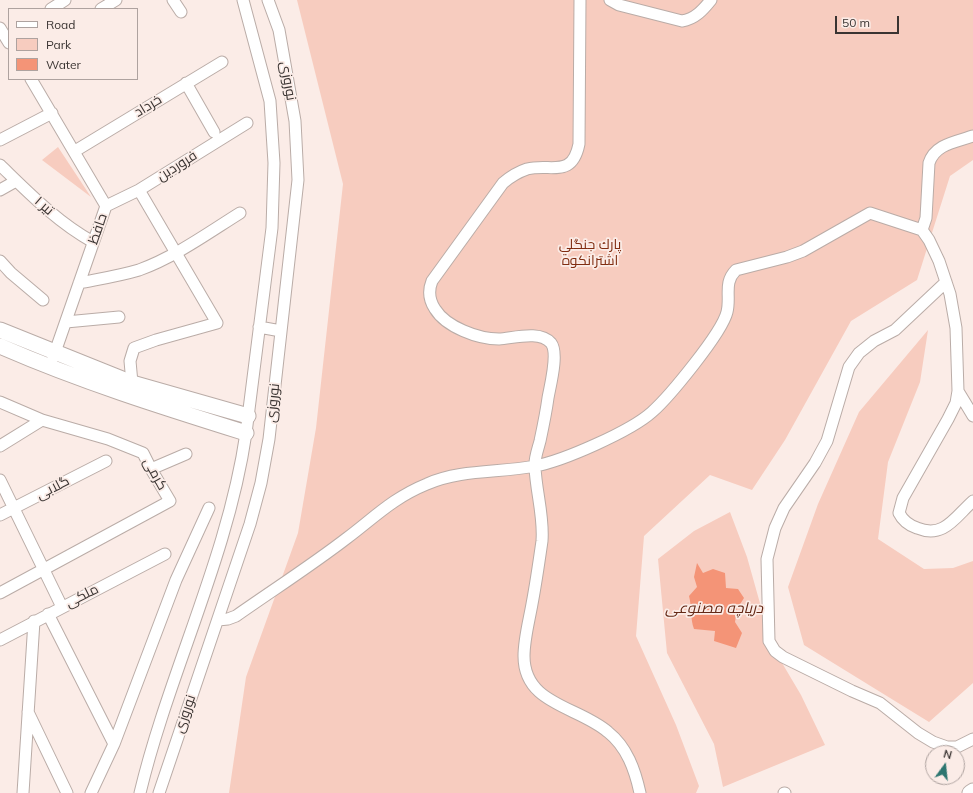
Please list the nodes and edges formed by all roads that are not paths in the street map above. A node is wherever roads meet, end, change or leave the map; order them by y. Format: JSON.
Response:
{"nodes":[{"id":1,"x":65,"y":0,"type":"edge"},
{"id":2,"x":116,"y":0,"type":"edge"},
{"id":3,"x":173,"y":0,"type":"edge"},
{"id":4,"x":243,"y":0,"type":"edge"},
{"id":5,"x":268,"y":0,"type":"edge"},
{"id":6,"x":580,"y":0,"type":"edge"},
{"id":7,"x":610,"y":0,"type":"edge"},
{"id":8,"x":711,"y":0,"type":"edge"},
{"id":9,"x":53,"y":8,"type":"edge"},
{"id":10,"x":103,"y":8,"type":"edge"},
{"id":11,"x":181,"y":12,"type":"dead end"},
{"id":12,"x":0,"y":28,"type":"edge"},
{"id":13,"x":8,"y":39,"type":"edge"},
{"id":14,"x":222,"y":62,"type":"dead end"},
{"id":15,"x":32,"y":80,"type":"edge"},
{"id":16,"x":186,"y":83,"type":"junction"},
{"id":17,"x":52,"y":113,"type":"junction"},
{"id":18,"x":247,"y":123,"type":"dead end"},
{"id":19,"x":214,"y":132,"type":"dead end"},
{"id":20,"x":973,"y":136,"type":"edge"},
{"id":21,"x":0,"y":140,"type":"edge"},
{"id":22,"x":75,"y":151,"type":"junction"},
{"id":23,"x":0,"y":165,"type":"edge"},
{"id":24,"x":16,"y":181,"type":"junction"},
{"id":25,"x":0,"y":190,"type":"edge"},
{"id":26,"x":139,"y":190,"type":"junction"},
{"id":27,"x":106,"y":206,"type":"junction"},
{"id":28,"x":240,"y":213,"type":"dead end"},
{"id":29,"x":922,"y":230,"type":"junction"},
{"id":30,"x":93,"y":242,"type":"junction"},
{"id":31,"x":176,"y":252,"type":"junction"},
{"id":32,"x":0,"y":261,"type":"edge"},
{"id":33,"x":946,"y":282,"type":"junction"},
{"id":34,"x":79,"y":283,"type":"junction"},
{"id":35,"x":43,"y":300,"type":"dead end"},
{"id":36,"x":119,"y":317,"type":"dead end"},
{"id":37,"x":66,"y":322,"type":"junction"},
{"id":38,"x":259,"y":328,"type":"junction"},
{"id":39,"x":0,"y":330,"type":"edge"},
{"id":40,"x":281,"y":331,"type":"junction"},
{"id":41,"x":0,"y":346,"type":"edge"},
{"id":42,"x":55,"y":353,"type":"junction"},
{"id":43,"x":49,"y":368,"type":"junction"},
{"id":44,"x":130,"y":390,"type":"junction"},
{"id":45,"x":958,"y":391,"type":"junction"},
{"id":46,"x":0,"y":402,"type":"edge"},
{"id":47,"x":248,"y":416,"type":"junction"},
{"id":48,"x":973,"y":416,"type":"edge"},
{"id":49,"x":42,"y":420,"type":"junction"},
{"id":50,"x":246,"y":433,"type":"junction"},
{"id":51,"x":0,"y":446,"type":"edge"},
{"id":52,"x":186,"y":454,"type":"dead end"},
{"id":53,"x":106,"y":460,"type":"dead end"},
{"id":54,"x":534,"y":466,"type":"junction"},
{"id":55,"x":151,"y":469,"type":"junction"},
{"id":56,"x":0,"y":480,"type":"edge"},
{"id":57,"x":973,"y":501,"type":"edge"},
{"id":58,"x":14,"y":508,"type":"junction"},
{"id":59,"x":210,"y":508,"type":"dead end"},
{"id":60,"x":0,"y":515,"type":"edge"},
{"id":61,"x":165,"y":554,"type":"dead end"},
{"id":62,"x":44,"y":570,"type":"junction"},
{"id":63,"x":0,"y":593,"type":"edge"},
{"id":64,"x":62,"y":606,"type":"junction"},
{"id":65,"x":48,"y":614,"type":"junction"},
{"id":66,"x":218,"y":620,"type":"junction"},
{"id":67,"x":34,"y":621,"type":"junction"},
{"id":68,"x":0,"y":640,"type":"edge"},
{"id":69,"x":28,"y":712,"type":"junction"},
{"id":70,"x":973,"y":739,"type":"edge"},
{"id":71,"x":114,"y":744,"type":"junction"},
{"id":72,"x":973,"y":791,"type":"edge"},
{"id":73,"x":23,"y":793,"type":"edge"},
{"id":74,"x":67,"y":793,"type":"edge"},
{"id":75,"x":92,"y":793,"type":"edge"},
{"id":76,"x":140,"y":793,"type":"edge"},
{"id":77,"x":159,"y":793,"type":"edge"},
{"id":78,"x":640,"y":793,"type":"edge"},
{"id":79,"x":970,"y":793,"type":"edge"}],
"edges":[{"from":1,"to":9,"type":"street"},
{"from":2,"to":10,"type":"street"},
{"from":3,"to":11,"type":"street"},
{"from":4,"to":38,"type":"street","name":"نوروزی"},
{"from":5,"to":40,"type":"street","name":"نوروزی"},
{"from":6,"to":54,"type":"street"},
{"from":7,"to":8,"type":"street"},
{"from":12,"to":13,"type":"street"},
{"from":14,"to":16,"type":"street","name":"خرداد"},
{"from":15,"to":17,"type":"street","name":"حافظ"},
{"from":16,"to":19,"type":"street"},
{"from":16,"to":22,"type":"street","name":"خرداد"},
{"from":17,"to":21,"type":"street"},
{"from":17,"to":22,"type":"street","name":"حافظ"},
{"from":18,"to":26,"type":"street","name":"فروردین"},
{"from":20,"to":29,"type":"street"},
{"from":22,"to":27,"type":"street","name":"حافظ"},
{"from":23,"to":24,"type":"street","name":"تیر ۱"},
{"from":24,"to":25,"type":"street"},
{"from":24,"to":30,"type":"street","name":"تیر ۱"},
{"from":26,"to":27,"type":"street","name":"فروردین"},
{"from":26,"to":31,"type":"street"},
{"from":27,"to":30,"type":"street","name":"حافظ"},
{"from":28,"to":31,"type":"street"},
{"from":29,"to":33,"type":"street"},
{"from":29,"to":54,"type":"street"},
{"from":30,"to":34,"type":"street","name":"حافظ"},
{"from":31,"to":34,"type":"street"},
{"from":31,"to":44,"type":"street"},
{"from":32,"to":35,"type":"street"},
{"from":33,"to":45,"type":"street"},
{"from":33,"to":70,"type":"street"},
{"from":34,"to":37,"type":"street","name":"حافظ"},
{"from":36,"to":37,"type":"street"},
{"from":37,"to":42,"type":"street","name":"حافظ"},
{"from":38,"to":40,"type":"street"},
{"from":38,"to":47,"type":"street","name":"نوروزی"},
{"from":39,"to":42,"type":"main road","name":"نوروزی"},
{"from":40,"to":66,"type":"street","name":"نوروزی"},
{"from":41,"to":43,"type":"main road","name":"نوروزی"},
{"from":42,"to":43,"type":"street","name":"حافظ"},
{"from":42,"to":44,"type":"main road","name":"نوروزی"},
{"from":43,"to":44,"type":"main road","name":"نوروزی"},
{"from":44,"to":47,"type":"main road","name":"نوروزی"},
{"from":44,"to":50,"type":"main road","name":"نوروزی"},
{"from":45,"to":48,"type":"street"},
{"from":45,"to":57,"type":"street"},
{"from":46,"to":49,"type":"street","name":"کرمی"},
{"from":47,"to":50,"type":"street","name":"نوروزی"},
{"from":49,"to":51,"type":"street"},
{"from":49,"to":55,"type":"street","name":"کرمی"},
{"from":50,"to":76,"type":"street","name":"نوروزی"},
{"from":52,"to":55,"type":"street"},
{"from":53,"to":58,"type":"street","name":"گلابی"},
{"from":54,"to":66,"type":"street"},
{"from":54,"to":78,"type":"street"},
{"from":55,"to":62,"type":"street","name":"کرمی"},
{"from":56,"to":58,"type":"street"},
{"from":58,"to":60,"type":"street","name":"گلابی"},
{"from":58,"to":62,"type":"street"},
{"from":59,"to":71,"type":"street"},
{"from":61,"to":64,"type":"street","name":"ملکی"},
{"from":62,"to":63,"type":"street","name":"کرمی"},
{"from":62,"to":64,"type":"street"},
{"from":64,"to":65,"type":"street","name":"ملکی"},
{"from":65,"to":67,"type":"street","name":"ملکی"},
{"from":65,"to":71,"type":"street"},
{"from":66,"to":77,"type":"street","name":"نوروزی"},
{"from":67,"to":68,"type":"street","name":"ملکی"},
{"from":67,"to":69,"type":"street"},
{"from":69,"to":73,"type":"street"},
{"from":69,"to":74,"type":"street"},
{"from":71,"to":75,"type":"street"},
{"from":72,"to":79,"type":"main road"}]}
